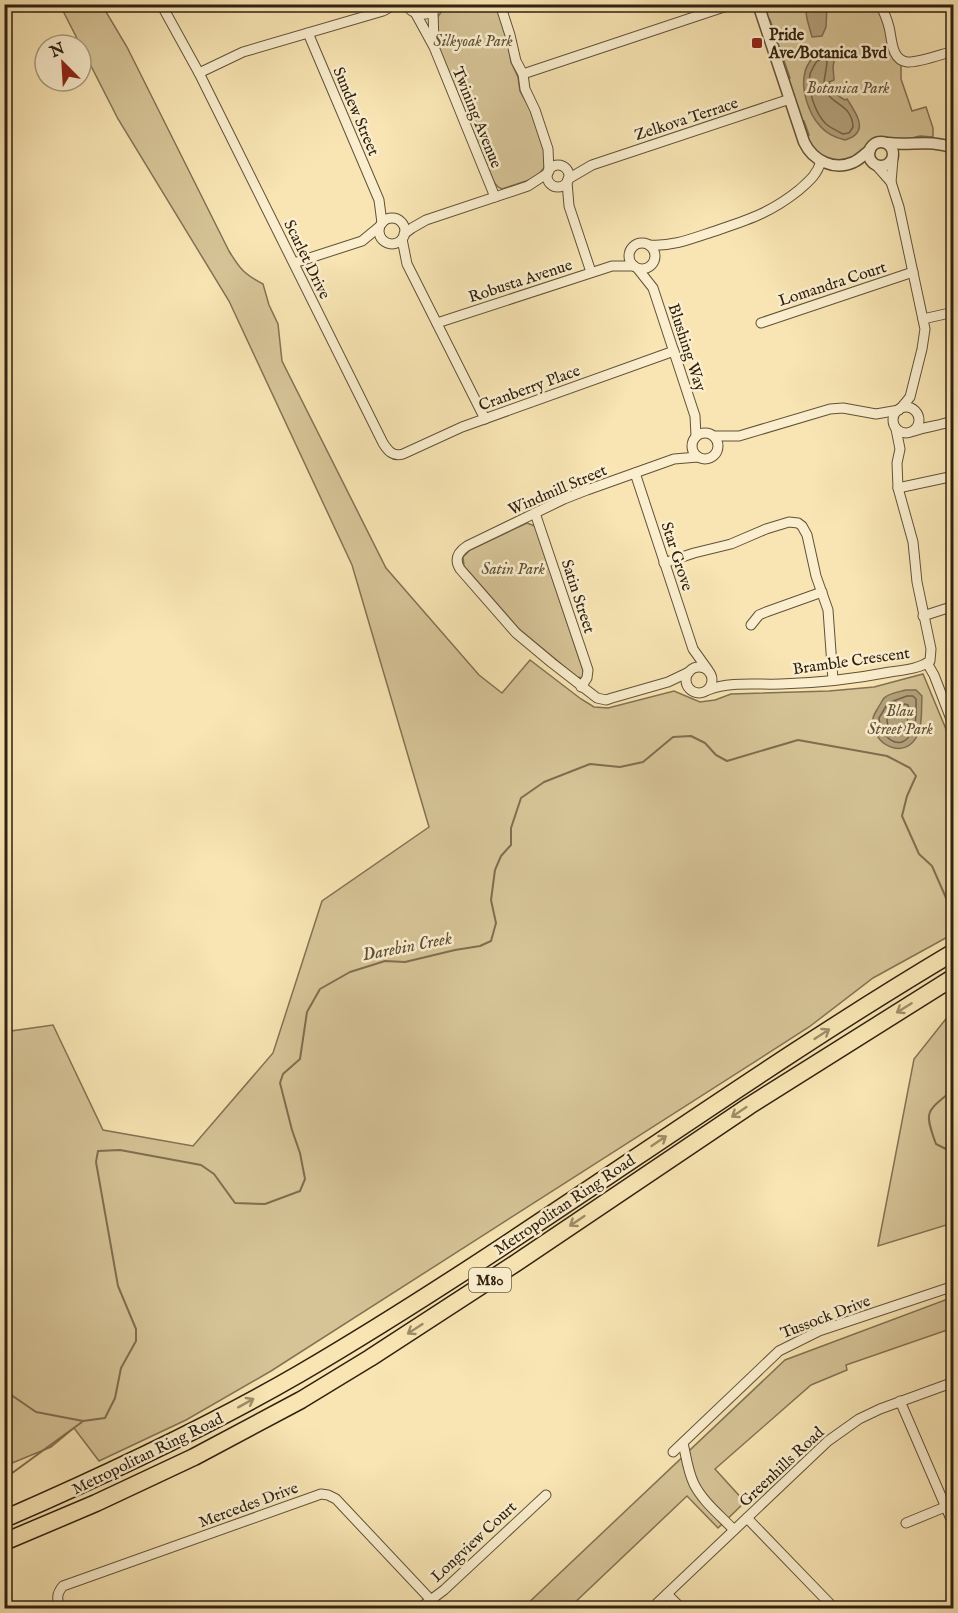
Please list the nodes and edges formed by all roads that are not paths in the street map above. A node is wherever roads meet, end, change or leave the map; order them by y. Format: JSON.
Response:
{"nodes":[{"id":1,"x":161,"y":4,"type":"edge"},
{"id":2,"x":396,"y":4,"type":"edge"},
{"id":3,"x":500,"y":4,"type":"edge"},
{"id":4,"x":733,"y":4,"type":"edge"},
{"id":5,"x":758,"y":4,"type":"edge"},
{"id":6,"x":880,"y":4,"type":"edge"},
{"id":7,"x":437,"y":6,"type":"edge"},
{"id":8,"x":410,"y":10,"type":"edge"},
{"id":9,"x":383,"y":11,"type":"junction"},
{"id":10,"x":308,"y":33,"type":"junction"},
{"id":11,"x":434,"y":48,"type":"junction"},
{"id":12,"x":954,"y":51,"type":"edge"},
{"id":13,"x":199,"y":73,"type":"junction"},
{"id":14,"x":523,"y":74,"type":"junction"},
{"id":15,"x":790,"y":99,"type":"junction"},
{"id":16,"x":888,"y":144,"type":"junction"},
{"id":17,"x":909,"y":144,"type":"junction"},
{"id":18,"x":954,"y":148,"type":"edge"},
{"id":19,"x":548,"y":149,"type":"junction"},
{"id":20,"x":870,"y":150,"type":"junction"},
{"id":21,"x":893,"y":158,"type":"junction"},
{"id":22,"x":821,"y":161,"type":"junction"},
{"id":23,"x":855,"y":161,"type":"junction"},
{"id":24,"x":874,"y":164,"type":"junction"},
{"id":25,"x":592,"y":165,"type":"junction"},
{"id":26,"x":562,"y":166,"type":"junction"},
{"id":27,"x":548,"y":172,"type":"junction"},
{"id":28,"x":568,"y":181,"type":"junction"},
{"id":29,"x":891,"y":182,"type":"junction"},
{"id":30,"x":528,"y":186,"type":"junction"},
{"id":31,"x":554,"y":186,"type":"junction"},
{"id":32,"x":495,"y":197,"type":"junction"},
{"id":33,"x":379,"y":200,"type":"junction"},
{"id":34,"x":569,"y":206,"type":"junction"},
{"id":35,"x":426,"y":220,"type":"junction"},
{"id":36,"x":399,"y":221,"type":"junction"},
{"id":37,"x":381,"y":225,"type":"junction"},
{"id":38,"x":403,"y":237,"type":"junction"},
{"id":39,"x":362,"y":241,"type":"junction"},
{"id":40,"x":387,"y":243,"type":"junction"},
{"id":41,"x":674,"y":244,"type":"junction"},
{"id":42,"x":649,"y":245,"type":"junction"},
{"id":43,"x":630,"y":251,"type":"junction"},
{"id":44,"x":654,"y":260,"type":"junction"},
{"id":45,"x":294,"y":264,"type":"junction"},
{"id":46,"x":407,"y":264,"type":"junction"},
{"id":47,"x":612,"y":266,"type":"junction"},
{"id":48,"x":636,"y":268,"type":"junction"},
{"id":49,"x":591,"y":272,"type":"junction"},
{"id":50,"x":914,"y":272,"type":"junction"},
{"id":51,"x":653,"y":288,"type":"junction"},
{"id":52,"x":954,"y":312,"type":"edge"},
{"id":53,"x":923,"y":319,"type":"junction"},
{"id":54,"x":437,"y":323,"type":"junction"},
{"id":55,"x":761,"y":323,"type":"dead end"},
{"id":56,"x":674,"y":351,"type":"junction"},
{"id":57,"x":910,"y":397,"type":"junction"},
{"id":58,"x":900,"y":409,"type":"junction"},
{"id":59,"x":876,"y":414,"type":"junction"},
{"id":60,"x":917,"y":414,"type":"junction"},
{"id":61,"x":695,"y":416,"type":"junction"},
{"id":62,"x":485,"y":419,"type":"junction"},
{"id":63,"x":954,"y":420,"type":"edge"},
{"id":64,"x":936,"y":425,"type":"junction"},
{"id":65,"x":895,"y":427,"type":"junction"},
{"id":66,"x":912,"y":432,"type":"junction"},
{"id":67,"x":713,"y":435,"type":"junction"},
{"id":68,"x":739,"y":436,"type":"junction"},
{"id":69,"x":695,"y":438,"type":"junction"},
{"id":70,"x":900,"y":449,"type":"junction"},
{"id":71,"x":718,"y":450,"type":"junction"},
{"id":72,"x":395,"y":454,"type":"joint"},
{"id":73,"x":698,"y":457,"type":"junction"},
{"id":74,"x":674,"y":459,"type":"junction"},
{"id":75,"x":635,"y":473,"type":"junction"},
{"id":76,"x":954,"y":476,"type":"edge"},
{"id":77,"x":898,"y":488,"type":"junction"},
{"id":78,"x":536,"y":513,"type":"junction"},
{"id":79,"x":664,"y":563,"type":"junction"},
{"id":80,"x":822,"y":592,"type":"junction"},
{"id":81,"x":954,"y":606,"type":"edge"},
{"id":82,"x":923,"y":616,"type":"junction"},
{"id":83,"x":752,"y":625,"type":"dead end"},
{"id":84,"x":693,"y":649,"type":"junction"},
{"id":85,"x":927,"y":663,"type":"junction"},
{"id":86,"x":690,"y":671,"type":"junction"},
{"id":87,"x":709,"y":672,"type":"junction"},
{"id":88,"x":833,"y":680,"type":"junction"},
{"id":89,"x":668,"y":682,"type":"junction"},
{"id":90,"x":740,"y":684,"type":"junction"},
{"id":91,"x":581,"y":687,"type":"junction"},
{"id":92,"x":688,"y":687,"type":"junction"},
{"id":93,"x":708,"y":690,"type":"junction"},
{"id":94,"x":954,"y":727,"type":"edge"},
{"id":95,"x":951,"y":953,"type":"edge"},
{"id":96,"x":954,"y":977,"type":"edge"},
{"id":97,"x":954,"y":1286,"type":"edge"},
{"id":98,"x":954,"y":1382,"type":"edge"},
{"id":99,"x":900,"y":1401,"type":"junction"},
{"id":100,"x":683,"y":1443,"type":"junction"},
{"id":101,"x":674,"y":1452,"type":"dead end"},
{"id":102,"x":546,"y":1495,"type":"dead end"},
{"id":103,"x":945,"y":1507,"type":"junction"},
{"id":104,"x":747,"y":1518,"type":"junction"},
{"id":105,"x":4,"y":1519,"type":"edge"},
{"id":106,"x":906,"y":1523,"type":"dead end"},
{"id":107,"x":954,"y":1526,"type":"edge"},
{"id":108,"x":734,"y":1530,"type":"junction"},
{"id":109,"x":4,"y":1542,"type":"edge"},
{"id":110,"x":668,"y":1594,"type":"junction"},
{"id":111,"x":431,"y":1600,"type":"junction"},
{"id":112,"x":60,"y":1608,"type":"edge"},
{"id":113,"x":420,"y":1608,"type":"edge"},
{"id":114,"x":652,"y":1608,"type":"edge"},
{"id":115,"x":681,"y":1608,"type":"edge"},
{"id":116,"x":834,"y":1608,"type":"edge"}],
"edges":[{"from":1,"to":13,"type":"street","name":"Scarlet Drive"},
{"from":2,"to":9,"type":"street"},
{"from":3,"to":14,"type":"street"},
{"from":4,"to":14,"type":"street"},
{"from":5,"to":15,"type":"street"},
{"from":6,"to":12,"type":"street"},
{"from":7,"to":8,"type":"street"},
{"from":7,"to":11,"type":"street","name":"Twining Avenue"},
{"from":8,"to":9,"type":"street"},
{"from":8,"to":11,"type":"street","name":"Twining Avenue"},
{"from":9,"to":10,"type":"street"},
{"from":10,"to":13,"type":"street"},
{"from":10,"to":33,"type":"street","name":"Sundew Street"},
{"from":11,"to":32,"type":"street","name":"Twining Avenue"},
{"from":13,"to":45,"type":"street","name":"Scarlet Drive"},
{"from":14,"to":19,"type":"street"},
{"from":15,"to":22,"type":"street"},
{"from":15,"to":25,"type":"street","name":"Zelkova Terrace"},
{"from":16,"to":17,"type":"street"},
{"from":16,"to":20,"type":"street"},
{"from":16,"to":21,"type":"street"},
{"from":17,"to":18,"type":"street"},
{"from":17,"to":21,"type":"street"},
{"from":19,"to":26,"type":"street"},
{"from":19,"to":27,"type":"street"},
{"from":20,"to":23,"type":"street"},
{"from":20,"to":24,"type":"street"},
{"from":21,"to":24,"type":"street"},
{"from":21,"to":29,"type":"street"},
{"from":22,"to":23,"type":"street"},
{"from":22,"to":41,"type":"street"},
{"from":23,"to":24,"type":"street"},
{"from":24,"to":29,"type":"street"},
{"from":25,"to":26,"type":"street","name":"Zelkova Terrace"},
{"from":25,"to":28,"type":"street","name":"Zelkova Terrace"},
{"from":26,"to":27,"type":"street"},
{"from":26,"to":28,"type":"street"},
{"from":27,"to":30,"type":"street"},
{"from":27,"to":31,"type":"street"},
{"from":28,"to":31,"type":"street"},
{"from":28,"to":34,"type":"street"},
{"from":29,"to":50,"type":"street"},
{"from":30,"to":31,"type":"street"},
{"from":30,"to":32,"type":"street"},
{"from":31,"to":34,"type":"street"},
{"from":32,"to":35,"type":"street"},
{"from":33,"to":36,"type":"street","name":"Sundew Street"},
{"from":33,"to":37,"type":"street","name":"Sundew Street"},
{"from":34,"to":49,"type":"street"},
{"from":35,"to":36,"type":"street"},
{"from":35,"to":38,"type":"street"},
{"from":36,"to":37,"type":"street"},
{"from":36,"to":38,"type":"street"},
{"from":37,"to":39,"type":"street"},
{"from":37,"to":40,"type":"street"},
{"from":38,"to":40,"type":"street"},
{"from":38,"to":46,"type":"street"},
{"from":39,"to":40,"type":"street"},
{"from":39,"to":45,"type":"street"},
{"from":40,"to":46,"type":"street"},
{"from":41,"to":42,"type":"street"},
{"from":41,"to":44,"type":"street"},
{"from":42,"to":43,"type":"street"},
{"from":42,"to":44,"type":"street"},
{"from":43,"to":47,"type":"street","name":"Robusta Avenue"},
{"from":43,"to":48,"type":"street"},
{"from":44,"to":48,"type":"street"},
{"from":44,"to":51,"type":"street","name":"Blushing Way"},
{"from":45,"to":72,"type":"street","name":"Scarlet Drive"},
{"from":46,"to":54,"type":"street"},
{"from":47,"to":48,"type":"street","name":"Robusta Avenue"},
{"from":47,"to":49,"type":"street","name":"Robusta Avenue"},
{"from":48,"to":51,"type":"street","name":"Blushing Way"},
{"from":49,"to":54,"type":"street","name":"Robusta Avenue"},
{"from":50,"to":53,"type":"street"},
{"from":50,"to":55,"type":"street","name":"Lomandra Court"},
{"from":51,"to":56,"type":"street","name":"Blushing Way"},
{"from":52,"to":53,"type":"street"},
{"from":53,"to":57,"type":"street"},
{"from":54,"to":62,"type":"street"},
{"from":56,"to":61,"type":"street","name":"Blushing Way"},
{"from":56,"to":62,"type":"street","name":"Cranberry Place"},
{"from":57,"to":58,"type":"street"},
{"from":57,"to":60,"type":"street"},
{"from":58,"to":59,"type":"street"},
{"from":58,"to":60,"type":"street"},
{"from":58,"to":65,"type":"street"},
{"from":59,"to":65,"type":"street"},
{"from":59,"to":68,"type":"street"},
{"from":60,"to":64,"type":"street"},
{"from":60,"to":66,"type":"street"},
{"from":61,"to":67,"type":"street","name":"Blushing Way"},
{"from":61,"to":69,"type":"street","name":"Blushing Way"},
{"from":62,"to":72,"type":"street","name":"Cranberry Place"},
{"from":63,"to":64,"type":"street"},
{"from":64,"to":66,"type":"street"},
{"from":65,"to":66,"type":"street"},
{"from":65,"to":70,"type":"street","name":"Bramble Crescent"},
{"from":66,"to":70,"type":"street","name":"Bramble Crescent"},
{"from":67,"to":68,"type":"street"},
{"from":67,"to":69,"type":"street"},
{"from":67,"to":71,"type":"street"},
{"from":68,"to":71,"type":"street"},
{"from":69,"to":73,"type":"street"},
{"from":69,"to":74,"type":"street","name":"Windmill Street"},
{"from":70,"to":77,"type":"street","name":"Bramble Crescent"},
{"from":71,"to":73,"type":"street"},
{"from":73,"to":74,"type":"street","name":"Windmill Street"},
{"from":74,"to":75,"type":"street","name":"Windmill Street"},
{"from":75,"to":78,"type":"street","name":"Windmill Street"},
{"from":75,"to":79,"type":"street","name":"Star Grove"},
{"from":76,"to":77,"type":"street"},
{"from":77,"to":82,"type":"street","name":"Bramble Crescent"},
{"from":78,"to":91,"type":"street","name":"Satin Street"},
{"from":78,"to":91,"type":"street","name":"Windmill Street"},
{"from":79,"to":80,"type":"street"},
{"from":79,"to":84,"type":"street","name":"Star Grove"},
{"from":80,"to":83,"type":"street"},
{"from":80,"to":88,"type":"street"},
{"from":81,"to":82,"type":"street"},
{"from":82,"to":85,"type":"street","name":"Bramble Crescent"},
{"from":84,"to":86,"type":"street","name":"Star Grove"},
{"from":84,"to":87,"type":"street","name":"Star Grove"},
{"from":85,"to":88,"type":"street","name":"Bramble Crescent"},
{"from":85,"to":94,"type":"street"},
{"from":86,"to":87,"type":"street"},
{"from":86,"to":89,"type":"street"},
{"from":86,"to":92,"type":"street"},
{"from":87,"to":90,"type":"street","name":"Bramble Crescent"},
{"from":87,"to":93,"type":"street"},
{"from":88,"to":90,"type":"street","name":"Bramble Crescent"},
{"from":89,"to":91,"type":"street"},
{"from":89,"to":92,"type":"street"},
{"from":90,"to":93,"type":"street","name":"Bramble Crescent"},
{"from":92,"to":93,"type":"street"},
{"from":105,"to":95,"type":"highway","name":"Metropolitan Ring Road","number":"M80","one_way":true},
{"from":96,"to":109,"type":"highway","name":"Metropolitan Ring Road","number":"M80","one_way":true},
{"from":97,"to":100,"type":"street","name":"Tussock Drive"},
{"from":98,"to":99,"type":"street","name":"Greenhills Road"},
{"from":99,"to":103,"type":"street"},
{"from":99,"to":104,"type":"street","name":"Greenhills Road"},
{"from":100,"to":101,"type":"street","name":"Tussock Drive"},
{"from":100,"to":108,"type":"street"},
{"from":102,"to":111,"type":"street","name":"Longview Court"},
{"from":103,"to":106,"type":"street"},
{"from":103,"to":107,"type":"street"},
{"from":104,"to":108,"type":"street","name":"Greenhills Road"},
{"from":104,"to":116,"type":"street"},
{"from":108,"to":110,"type":"street","name":"Greenhills Road"},
{"from":110,"to":114,"type":"street","name":"Greenhills Road"},
{"from":110,"to":115,"type":"street"},
{"from":111,"to":112,"type":"street","name":"Mercedes Drive"},
{"from":111,"to":113,"type":"street","name":"Longview Court"}]}
